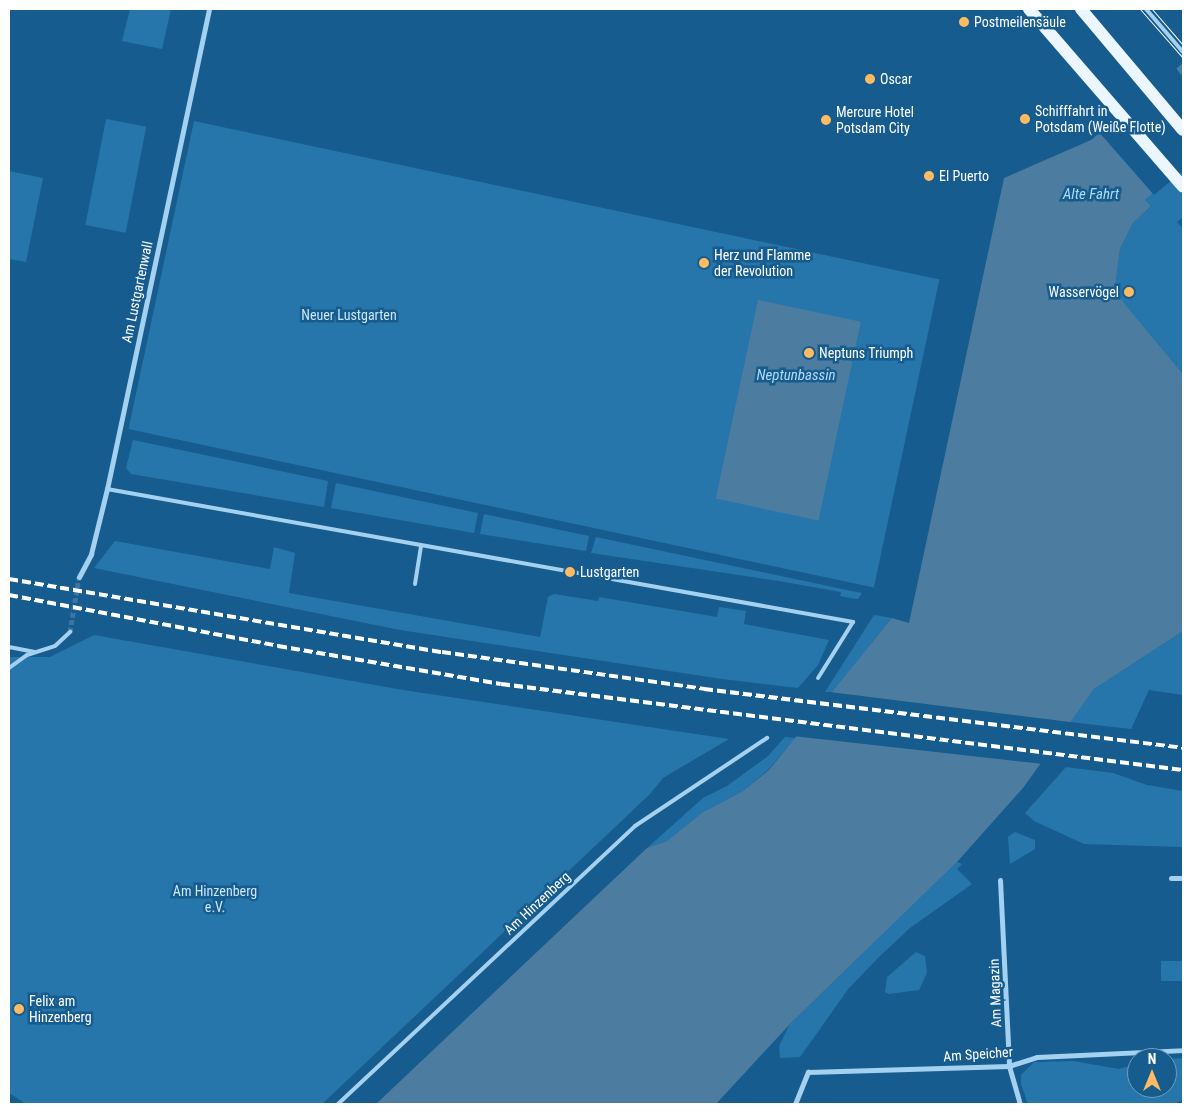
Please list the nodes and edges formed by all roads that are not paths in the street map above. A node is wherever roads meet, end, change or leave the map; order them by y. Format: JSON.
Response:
{"nodes":[{"id":1,"x":209,"y":9,"type":"edge"},
{"id":2,"x":1081,"y":9,"type":"edge"},
{"id":3,"x":1146,"y":9,"type":"edge"},
{"id":4,"x":1035,"y":10,"type":"edge"},
{"id":5,"x":1183,"y":52,"type":"edge"},
{"id":6,"x":1183,"y":130,"type":"edge"},
{"id":7,"x":1183,"y":187,"type":"edge"},
{"id":8,"x":107,"y":489,"type":"junction"},
{"id":9,"x":421,"y":545,"type":"junction"},
{"id":10,"x":79,"y":577,"type":"tunnel mouth"},
{"id":11,"x":415,"y":584,"type":"dead end"},
{"id":12,"x":70,"y":632,"type":"tunnel mouth"},
{"id":13,"x":9,"y":647,"type":"edge"},
{"id":14,"x":37,"y":653,"type":"junction"},
{"id":15,"x":9,"y":667,"type":"edge"},
{"id":16,"x":818,"y":678,"type":"dead end"},
{"id":17,"x":767,"y":738,"type":"dead end"},
{"id":18,"x":1171,"y":878,"type":"dead end"},
{"id":19,"x":1183,"y":878,"type":"edge"},
{"id":20,"x":1000,"y":880,"type":"dead end"},
{"id":21,"x":1183,"y":1050,"type":"edge"},
{"id":22,"x":1009,"y":1066,"type":"junction"},
{"id":23,"x":338,"y":1104,"type":"edge"},
{"id":24,"x":795,"y":1104,"type":"edge"},
{"id":25,"x":1020,"y":1104,"type":"edge"}],
"edges":[{"from":1,"to":8,"type":"street","name":"Am Lustgartenwall"},
{"from":2,"to":6,"type":"main road"},
{"from":3,"to":5,"type":"lane"},
{"from":4,"to":7,"type":"main road"},
{"from":8,"to":9,"type":"lane"},
{"from":8,"to":10,"type":"street","name":"Am Lustgartenwall"},
{"from":9,"to":11,"type":"lane"},
{"from":9,"to":16,"type":"lane"},
{"from":12,"to":14,"type":"lane"},
{"from":13,"to":14,"type":"lane"},
{"from":14,"to":15,"type":"lane"},
{"from":17,"to":23,"type":"lane","name":"Am Hinzenberg"},
{"from":18,"to":19,"type":"street"},
{"from":20,"to":22,"type":"street","name":"Am Magazin"},
{"from":21,"to":22,"type":"street","name":"Am Speicher"},
{"from":22,"to":24,"type":"street","name":"Am Speicher"},
{"from":22,"to":25,"type":"street","name":"Am Magazin"}]}
